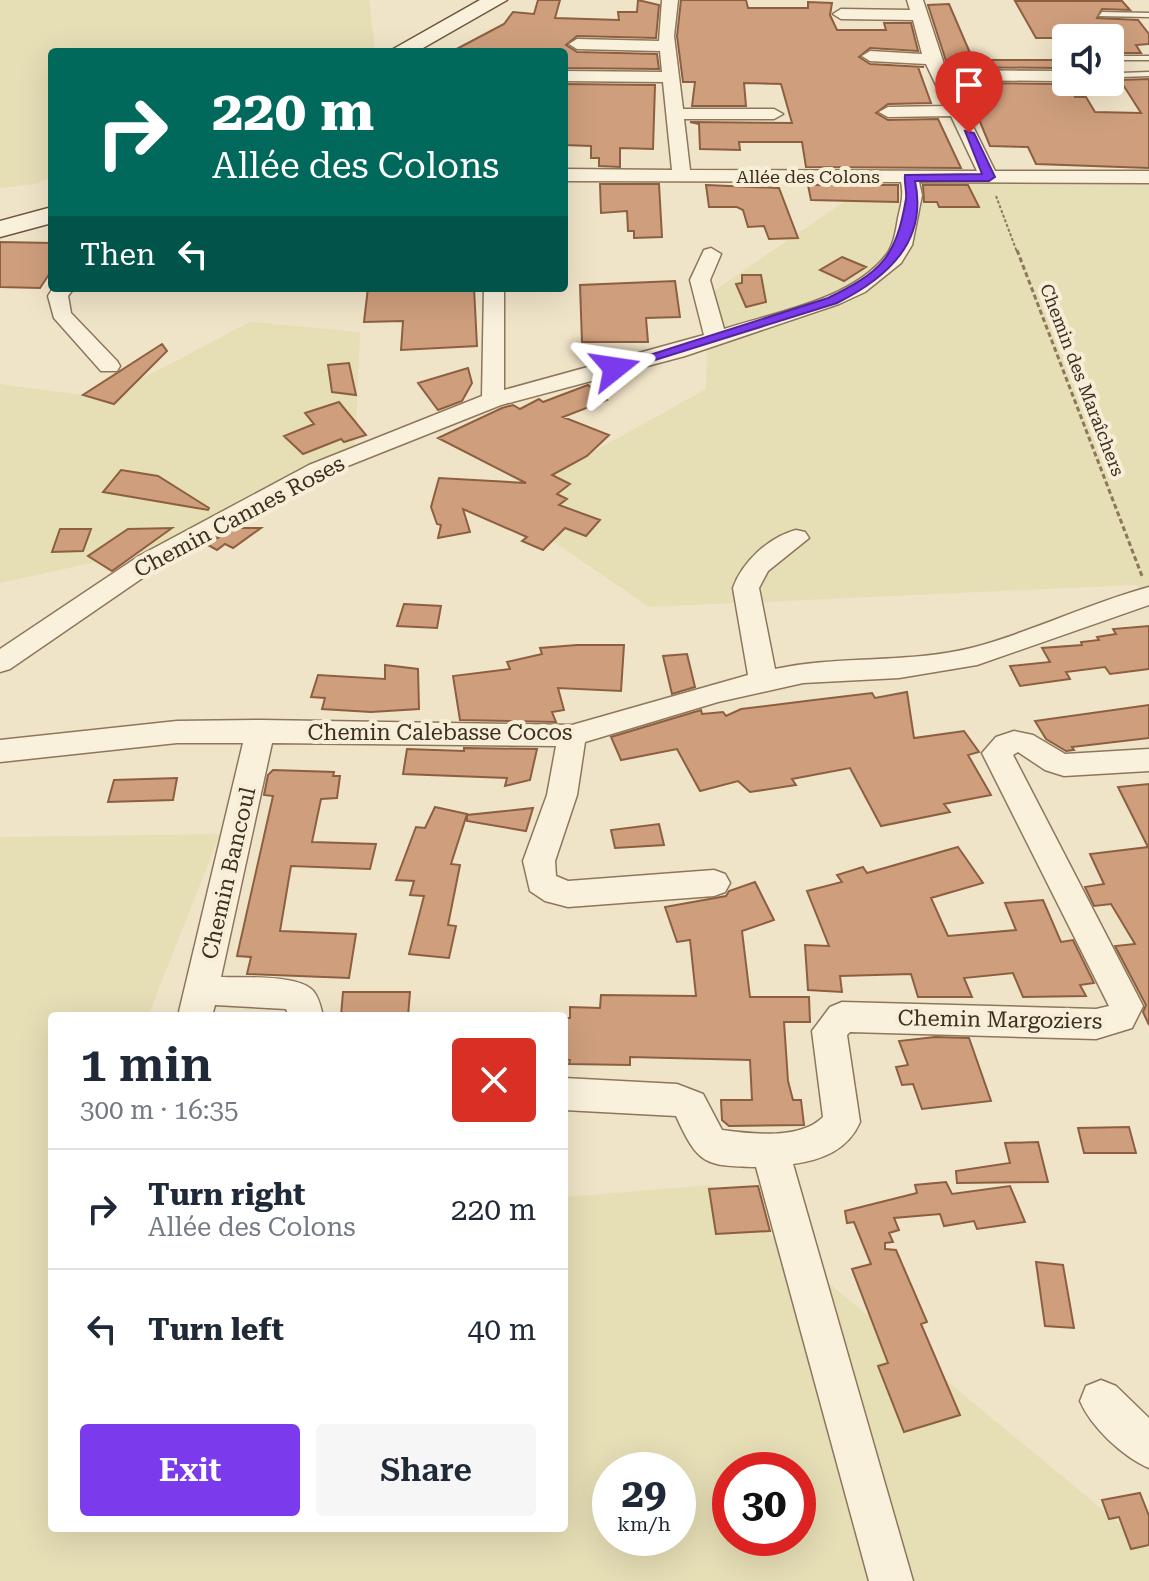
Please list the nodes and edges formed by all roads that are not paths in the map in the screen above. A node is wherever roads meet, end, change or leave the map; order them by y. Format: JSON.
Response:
{"nodes":[{"id":1,"x":496,"y":0,"type":"edge"},
{"id":2,"x":670,"y":0,"type":"edge"},
{"id":3,"x":841,"y":14,"type":"dead end"},
{"id":4,"x":919,"y":14,"type":"edge"},
{"id":5,"x":1102,"y":14,"type":"dead end"},
{"id":6,"x":1149,"y":15,"type":"edge"},
{"id":7,"x":860,"y":28,"type":"dead end"},
{"id":8,"x":581,"y":37,"type":"dead end"},
{"id":9,"x":667,"y":38,"type":"junction"},
{"id":10,"x":406,"y":48,"type":"edge"},
{"id":11,"x":870,"y":56,"type":"dead end"},
{"id":12,"x":1124,"y":58,"type":"edge"},
{"id":13,"x":1149,"y":58,"type":"edge"},
{"id":14,"x":937,"y":67,"type":"junction"},
{"id":15,"x":1149,"y":74,"type":"edge"},
{"id":16,"x":1124,"y":75,"type":"edge"},
{"id":17,"x":568,"y":76,"type":"edge"},
{"id":18,"x":1052,"y":76,"type":"edge"},
{"id":19,"x":671,"y":77,"type":"junction"},
{"id":20,"x":959,"y":111,"type":"junction"},
{"id":21,"x":888,"y":112,"type":"dead end"},
{"id":22,"x":675,"y":114,"type":"junction"},
{"id":23,"x":774,"y":114,"type":"dead end"},
{"id":24,"x":568,"y":175,"type":"edge"},
{"id":25,"x":682,"y":176,"type":"junction"},
{"id":26,"x":909,"y":177,"type":"junction"},
{"id":27,"x":989,"y":177,"type":"junction"},
{"id":28,"x":1149,"y":177,"type":"edge"},
{"id":29,"x":48,"y":216,"type":"edge"},
{"id":30,"x":0,"y":229,"type":"edge"},
{"id":31,"x":711,"y":254,"type":"dead end"},
{"id":32,"x":61,"y":292,"type":"edge"},
{"id":33,"x":494,"y":292,"type":"edge"},
{"id":34,"x":716,"y":338,"type":"junction"},
{"id":35,"x":109,"y":366,"type":"dead end"},
{"id":36,"x":493,"y":400,"type":"junction"},
{"id":37,"x":796,"y":538,"type":"dead end"},
{"id":38,"x":1146,"y":587,"type":"edge"},
{"id":39,"x":0,"y":662,"type":"edge"},
{"id":40,"x":763,"y":681,"type":"junction"},
{"id":41,"x":261,"y":730,"type":"junction"},
{"id":42,"x":572,"y":736,"type":"junction"},
{"id":43,"x":0,"y":751,"type":"edge"},
{"id":44,"x":1149,"y":760,"type":"edge"},
{"id":45,"x":714,"y":883,"type":"dead end"},
{"id":46,"x":198,"y":1003,"type":"edge"},
{"id":47,"x":304,"y":1012,"type":"edge"},
{"id":48,"x":568,"y":1094,"type":"edge"},
{"id":49,"x":770,"y":1149,"type":"junction"},
{"id":50,"x":1101,"y":1401,"type":"dead end"},
{"id":51,"x":1149,"y":1447,"type":"edge"},
{"id":52,"x":891,"y":1581,"type":"edge"}],
"edges":[{"from":1,"to":10,"type":"main road"},
{"from":2,"to":9,"type":"street"},
{"from":3,"to":4,"type":"street"},
{"from":4,"to":7,"type":"street"},
{"from":4,"to":14,"type":"street"},
{"from":5,"to":6,"type":"lane"},
{"from":8,"to":9,"type":"street"},
{"from":9,"to":19,"type":"street"},
{"from":11,"to":14,"type":"street"},
{"from":12,"to":13,"type":"lane"},
{"from":14,"to":18,"type":"street"},
{"from":14,"to":20,"type":"street"},
{"from":15,"to":16,"type":"lane"},
{"from":17,"to":19,"type":"street"},
{"from":19,"to":22,"type":"street"},
{"from":20,"to":21,"type":"street"},
{"from":20,"to":27,"type":"street"},
{"from":22,"to":23,"type":"street"},
{"from":22,"to":25,"type":"street"},
{"from":24,"to":25,"type":"street","name":"Allée des Colons"},
{"from":25,"to":26,"type":"street","name":"Allée des Colons"},
{"from":26,"to":27,"type":"street","name":"Allée des Colons"},
{"from":26,"to":34,"type":"street","name":"Chemin Cannes Roses"},
{"from":27,"to":28,"type":"street","name":"Allée des Colons"},
{"from":29,"to":30,"type":"main road"},
{"from":31,"to":34,"type":"street"},
{"from":32,"to":35,"type":"street"},
{"from":33,"to":36,"type":"street"},
{"from":34,"to":36,"type":"street","name":"Chemin Cannes Roses"},
{"from":36,"to":39,"type":"street","name":"Chemin Cannes Roses"},
{"from":37,"to":40,"type":"street"},
{"from":38,"to":40,"type":"street","name":"Chemin Calebasse Cocos"},
{"from":40,"to":42,"type":"street","name":"Chemin Calebasse Cocos"},
{"from":41,"to":42,"type":"street","name":"Chemin Calebasse Cocos"},
{"from":41,"to":43,"type":"street","name":"Chemin Calebasse Cocos"},
{"from":41,"to":46,"type":"street","name":"Chemin Bancoul"},
{"from":42,"to":45,"type":"street"},
{"from":44,"to":49,"type":"street","name":"Chemin Margoziers"},
{"from":46,"to":47,"type":"street"},
{"from":48,"to":49,"type":"street","name":"Chemin Margoziers"},
{"from":49,"to":52,"type":"street"},
{"from":50,"to":51,"type":"street"}]}
